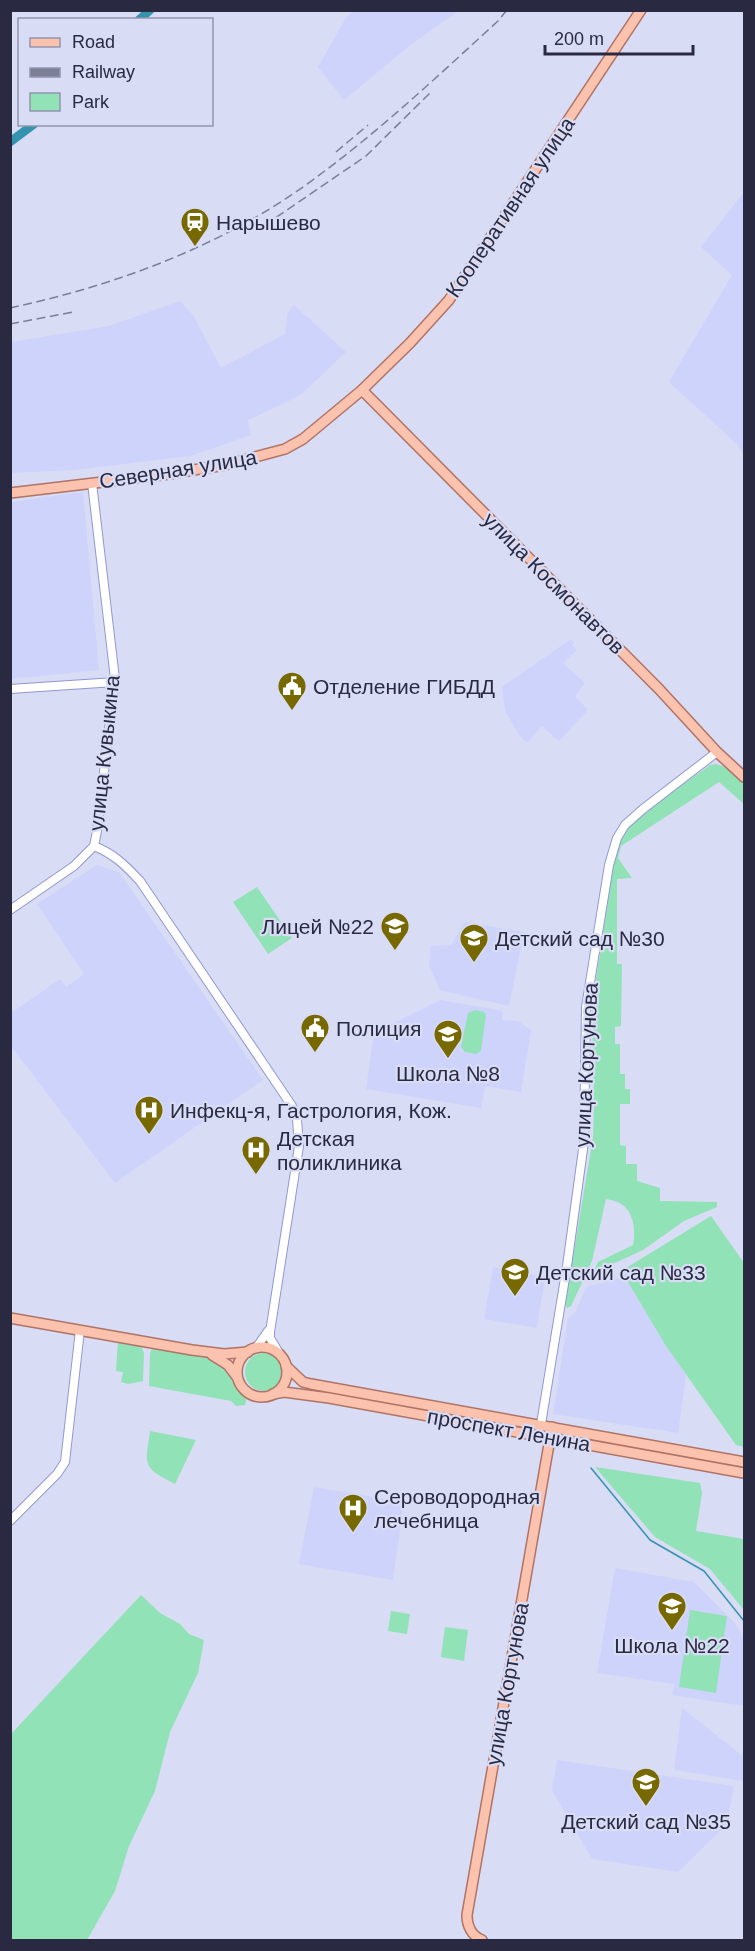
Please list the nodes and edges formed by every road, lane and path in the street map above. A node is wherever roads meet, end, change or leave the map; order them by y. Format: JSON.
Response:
{"nodes":[{"id":1,"x":641,"y":10,"type":"edge"},
{"id":2,"x":362,"y":390,"type":"junction"},
{"id":3,"x":92,"y":483,"type":"junction"},
{"id":4,"x":10,"y":493,"type":"edge"},
{"id":5,"x":115,"y":682,"type":"junction"},
{"id":6,"x":10,"y":689,"type":"edge"},
{"id":7,"x":717,"y":752,"type":"junction"},
{"id":8,"x":744,"y":777,"type":"edge"},
{"id":9,"x":94,"y":846,"type":"junction"},
{"id":10,"x":10,"y":910,"type":"edge"},
{"id":11,"x":10,"y":1317,"type":"edge"},
{"id":12,"x":271,"y":1321,"type":"junction"},
{"id":13,"x":80,"y":1330,"type":"junction"},
{"id":14,"x":192,"y":1350,"type":"junction"},
{"id":15,"x":252,"y":1350,"type":"junction"},
{"id":16,"x":279,"y":1353,"type":"junction"},
{"id":17,"x":286,"y":1366,"type":"junction"},
{"id":18,"x":238,"y":1380,"type":"junction"},
{"id":19,"x":273,"y":1394,"type":"junction"},
{"id":20,"x":541,"y":1424,"type":"junction"},
{"id":21,"x":552,"y":1427,"type":"junction"},
{"id":22,"x":539,"y":1436,"type":"junction"},
{"id":23,"x":550,"y":1438,"type":"junction"},
{"id":24,"x":744,"y":1461,"type":"edge"},
{"id":25,"x":744,"y":1473,"type":"edge"},
{"id":26,"x":10,"y":1521,"type":"edge"},
{"id":27,"x":482,"y":1941,"type":"edge"}],
"edges":[{"from":1,"to":2,"type":"main road","name":"Кооперативная улица"},
{"from":2,"to":3,"type":"main road","name":"Северная улица"},
{"from":2,"to":7,"type":"main road","name":"улица Космонавтов"},
{"from":3,"to":4,"type":"main road","name":"Северная улица"},
{"from":3,"to":5,"type":"street","name":"улица Кувыкина"},
{"from":5,"to":6,"type":"street"},
{"from":5,"to":9,"type":"street","name":"улица Кувыкина"},
{"from":7,"to":8,"type":"main road","name":"улица Космонавтов"},
{"from":7,"to":20,"type":"street","name":"улица Кортунова"},
{"from":9,"to":10,"type":"street","name":"улица Кувыкина"},
{"from":9,"to":12,"type":"street"},
{"from":11,"to":13,"type":"main road"},
{"from":12,"to":15,"type":"street"},
{"from":12,"to":16,"type":"street"},
{"from":13,"to":14,"type":"main road"},
{"from":13,"to":26,"type":"street"},
{"from":14,"to":15,"type":"main road"},
{"from":14,"to":18,"type":"main road"},
{"from":15,"to":16,"type":"main road"},
{"from":15,"to":18,"type":"main road"},
{"from":16,"to":17,"type":"main road"},
{"from":17,"to":19,"type":"main road"},
{"from":17,"to":20,"type":"main road","name":"проспект Ленина"},
{"from":18,"to":19,"type":"main road"},
{"from":19,"to":22,"type":"main road","name":"проспект Ленина"},
{"from":20,"to":21,"type":"main road","name":"проспект Ленина"},
{"from":20,"to":22,"type":"main road"},
{"from":21,"to":23,"type":"main road","name":"улица Кортунова"},
{"from":21,"to":24,"type":"main road","name":"проспект Ленина"},
{"from":22,"to":23,"type":"main road","name":"проспект Ленина"},
{"from":23,"to":25,"type":"main road","name":"проспект Ленина"},
{"from":23,"to":27,"type":"main road","name":"улица Кортунова"}]}
